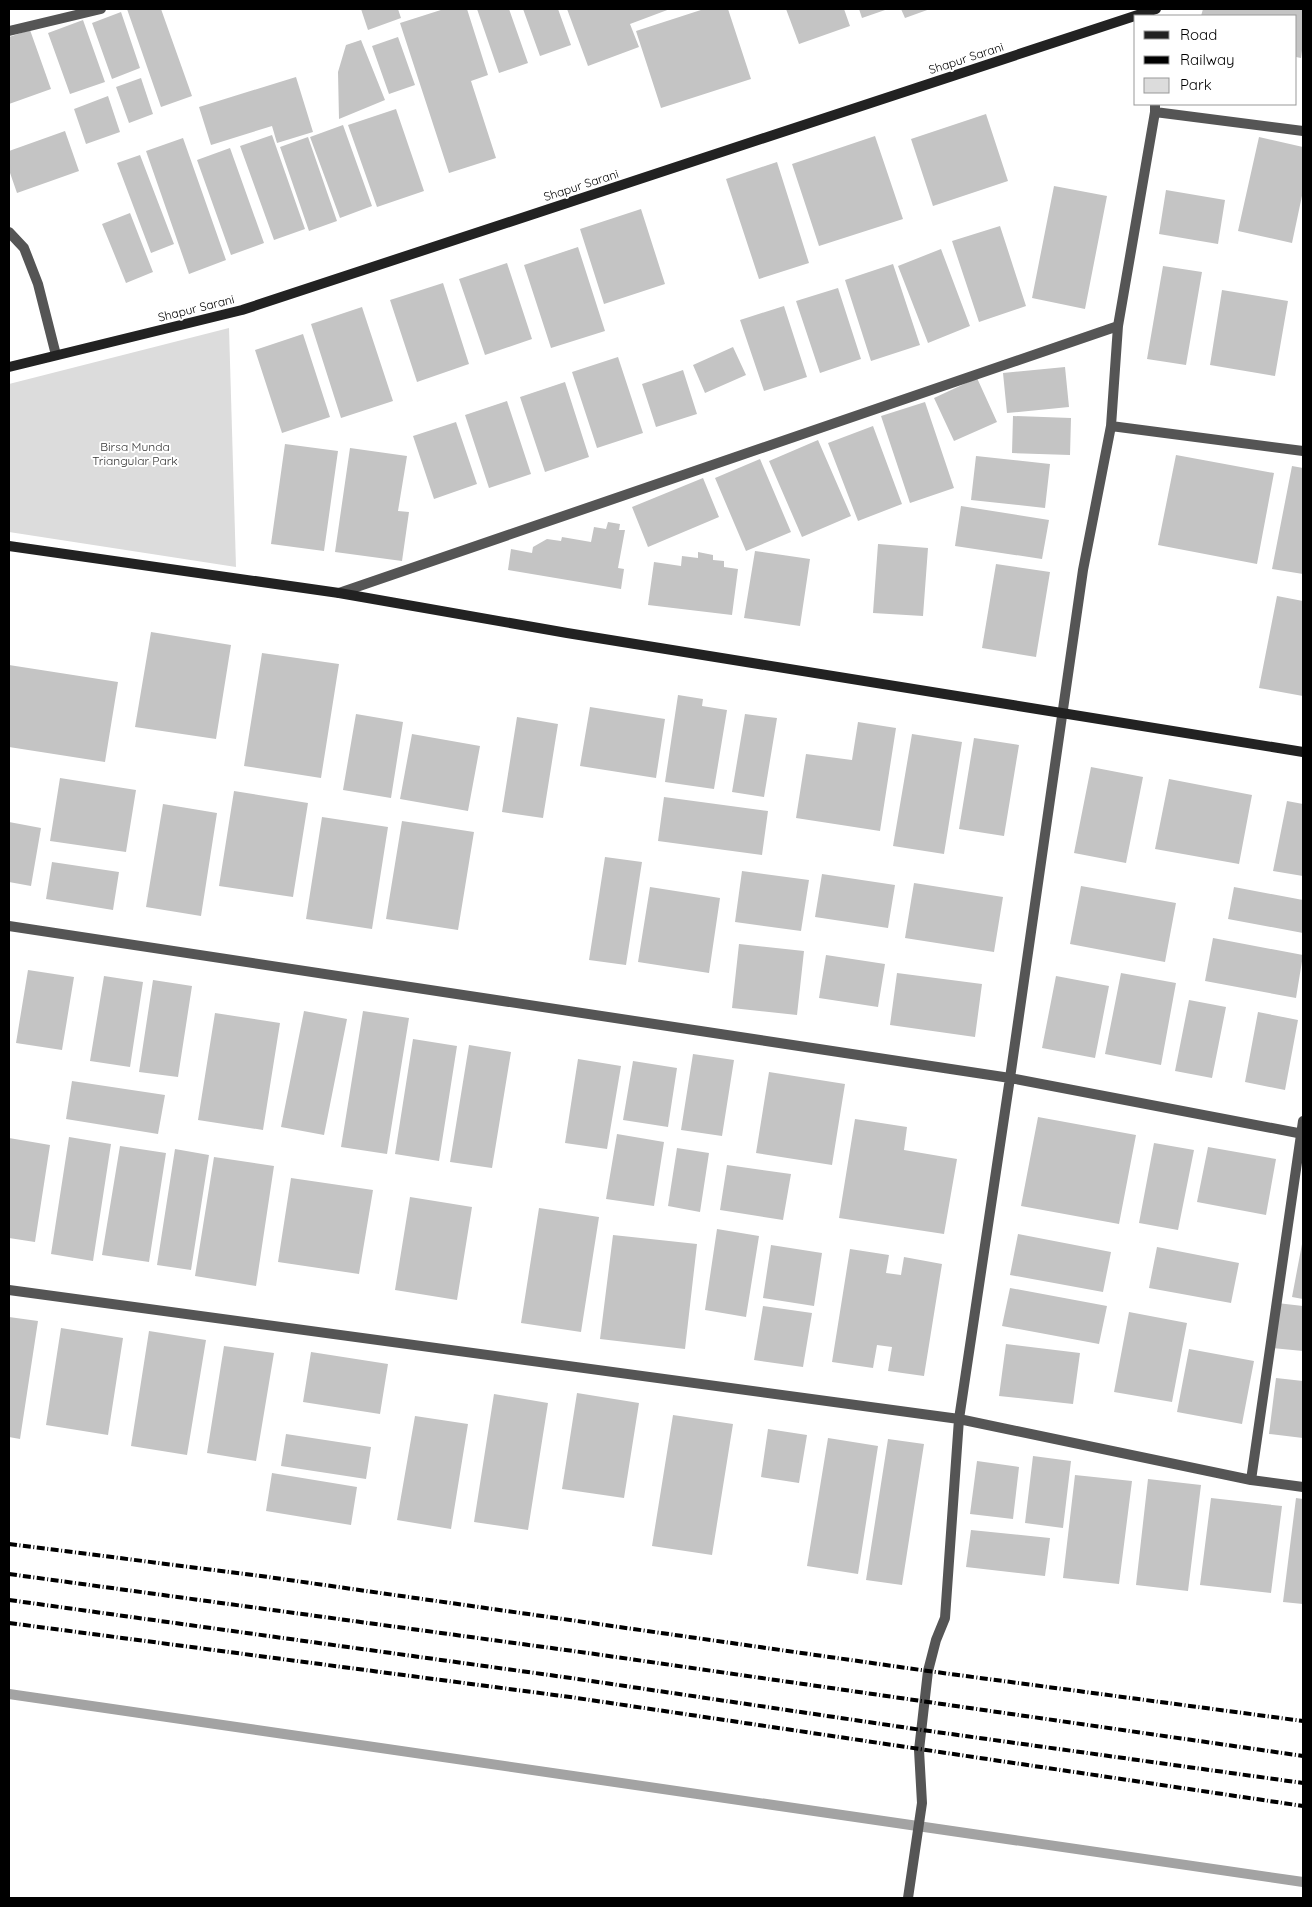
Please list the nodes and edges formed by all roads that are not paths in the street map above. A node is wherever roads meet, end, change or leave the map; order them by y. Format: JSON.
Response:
{"nodes":[{"id":1,"x":102,"y":9,"type":"edge"},
{"id":2,"x":1155,"y":9,"type":"edge"},
{"id":3,"x":1137,"y":15,"type":"edge"},
{"id":4,"x":1134,"y":16,"type":"edge"},
{"id":5,"x":9,"y":31,"type":"edge"},
{"id":6,"x":1154,"y":108,"type":"edge"},
{"id":7,"x":1303,"y":132,"type":"edge"},
{"id":8,"x":9,"y":232,"type":"edge"},
{"id":9,"x":1118,"y":326,"type":"junction"},
{"id":10,"x":56,"y":355,"type":"junction"},
{"id":11,"x":9,"y":367,"type":"edge"},
{"id":12,"x":1111,"y":426,"type":"junction"},
{"id":13,"x":1303,"y":451,"type":"edge"},
{"id":14,"x":9,"y":546,"type":"edge"},
{"id":15,"x":339,"y":593,"type":"junction"},
{"id":16,"x":1062,"y":713,"type":"junction"},
{"id":17,"x":1303,"y":752,"type":"edge"},
{"id":18,"x":9,"y":926,"type":"edge"},
{"id":19,"x":1010,"y":1078,"type":"junction"},
{"id":20,"x":1303,"y":1120,"type":"edge"},
{"id":21,"x":1302,"y":1134,"type":"edge"},
{"id":22,"x":9,"y":1290,"type":"edge"},
{"id":23,"x":959,"y":1419,"type":"junction"},
{"id":24,"x":1251,"y":1480,"type":"junction"},
{"id":25,"x":1303,"y":1487,"type":"edge"},
{"id":26,"x":908,"y":1898,"type":"edge"}],
"edges":[{"from":1,"to":5,"type":"street"},
{"from":2,"to":3,"type":"street","name":"Shapur Sarani"},
{"from":4,"to":10,"type":"street","name":"Shapur Sarani"},
{"from":6,"to":7,"type":"street"},
{"from":6,"to":9,"type":"street"},
{"from":8,"to":10,"type":"street"},
{"from":9,"to":12,"type":"street"},
{"from":9,"to":15,"type":"street"},
{"from":10,"to":11,"type":"street","name":"Shapur Sarani"},
{"from":12,"to":13,"type":"street"},
{"from":12,"to":16,"type":"street"},
{"from":14,"to":15,"type":"street"},
{"from":15,"to":16,"type":"street"},
{"from":16,"to":17,"type":"street"},
{"from":16,"to":19,"type":"street"},
{"from":18,"to":19,"type":"street"},
{"from":19,"to":21,"type":"street"},
{"from":19,"to":23,"type":"street"},
{"from":20,"to":21,"type":"street"},
{"from":21,"to":24,"type":"street"},
{"from":22,"to":23,"type":"street"},
{"from":23,"to":24,"type":"street"},
{"from":23,"to":26,"type":"street"},
{"from":24,"to":25,"type":"street"}]}
